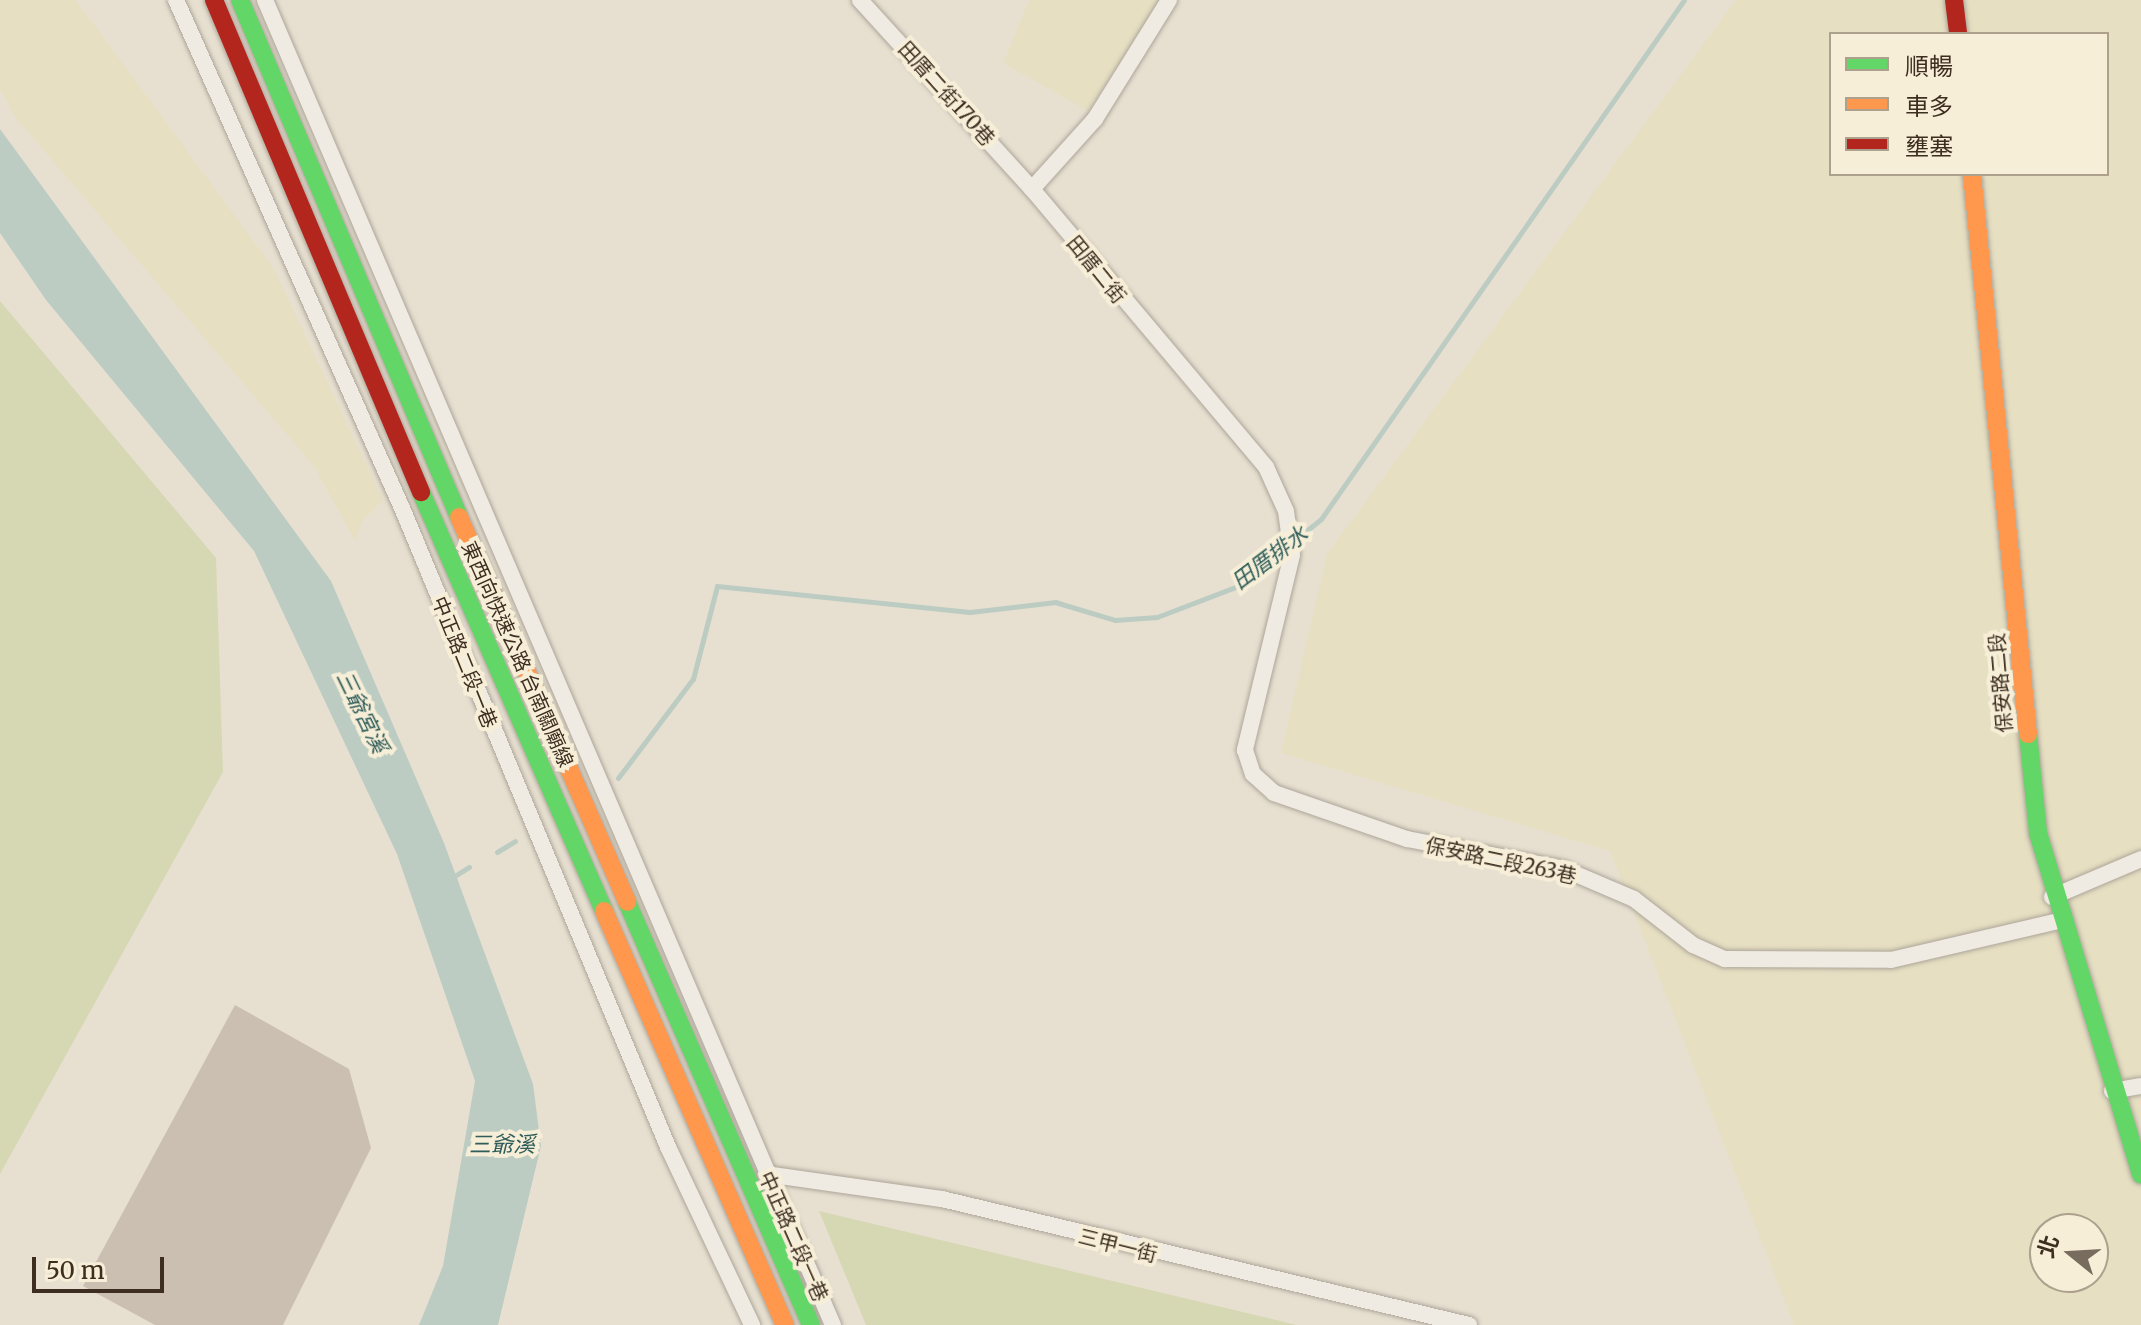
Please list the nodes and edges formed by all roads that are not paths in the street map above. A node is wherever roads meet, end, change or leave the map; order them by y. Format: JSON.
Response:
{"nodes":[{"id":1,"x":176,"y":0,"type":"edge"},
{"id":2,"x":214,"y":0,"type":"edge"},
{"id":3,"x":240,"y":0,"type":"edge"},
{"id":4,"x":265,"y":0,"type":"edge"},
{"id":5,"x":860,"y":0,"type":"edge"},
{"id":6,"x":1169,"y":0,"type":"edge"},
{"id":7,"x":1954,"y":0,"type":"edge"},
{"id":8,"x":1958,"y":32,"type":"edge"},
{"id":9,"x":1972,"y":176,"type":"edge"},
{"id":10,"x":1032,"y":189,"type":"junction"},
{"id":11,"x":1291,"y":548,"type":"joint"},
{"id":12,"x":2141,"y":859,"type":"edge"},
{"id":13,"x":2052,"y":897,"type":"junction"},
{"id":14,"x":2059,"y":921,"type":"junction"},
{"id":15,"x":2141,"y":1086,"type":"edge"},
{"id":16,"x":2112,"y":1091,"type":"junction"},
{"id":17,"x":766,"y":1174,"type":"junction"},
{"id":18,"x":2141,"y":1175,"type":"edge"},
{"id":19,"x":752,"y":1325,"type":"edge"},
{"id":20,"x":785,"y":1325,"type":"edge"},
{"id":21,"x":811,"y":1325,"type":"edge"},
{"id":22,"x":833,"y":1325,"type":"edge"},
{"id":23,"x":1469,"y":1325,"type":"edge"}],
"edges":[{"from":1,"to":19,"type":"street","name":"中正路二段一巷"},
{"from":2,"to":20,"type":"main road","name":"東西向快速公路 台南關廟線"},
{"from":3,"to":21,"type":"main road","name":"東西向快速公路 台南關廟線"},
{"from":4,"to":17,"type":"street","name":"中正路二段一巷"},
{"from":5,"to":10,"type":"street","name":"田厝二街170巷"},
{"from":6,"to":10,"type":"street"},
{"from":7,"to":8,"type":"main road"},
{"from":9,"to":13,"type":"main road","name":"保安路二段"},
{"from":10,"to":11,"type":"street","name":"田厝二街"},
{"from":11,"to":14,"type":"street","name":"保安路二段263巷"},
{"from":12,"to":13,"type":"street"},
{"from":13,"to":14,"type":"main road","name":"保安路二段"},
{"from":14,"to":16,"type":"main road","name":"保安路二段"},
{"from":15,"to":16,"type":"street"},
{"from":16,"to":18,"type":"main road","name":"保安路二段"},
{"from":17,"to":22,"type":"street","name":"中正路二段一巷"},
{"from":17,"to":23,"type":"street","name":"三甲一街"}]}
